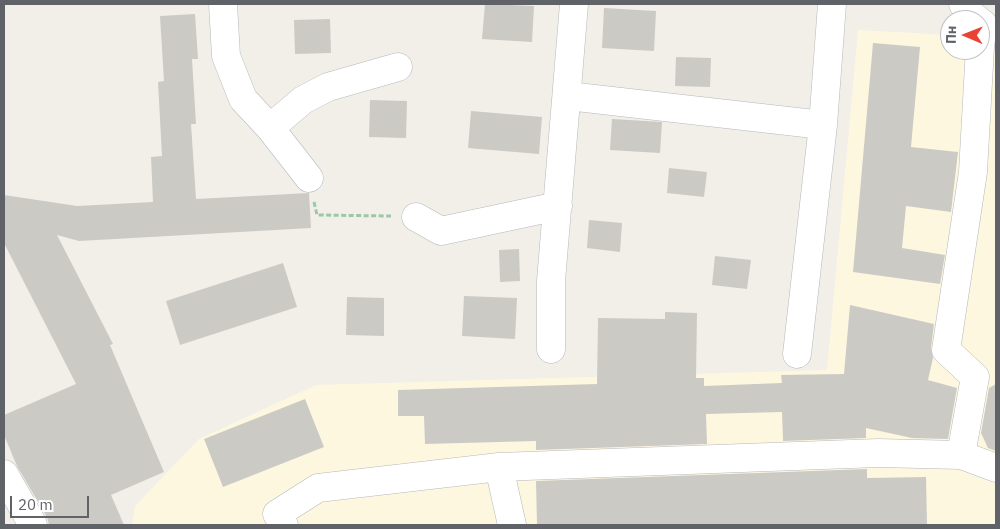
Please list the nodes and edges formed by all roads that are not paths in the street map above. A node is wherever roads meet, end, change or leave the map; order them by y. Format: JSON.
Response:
{"nodes":[{"id":1,"x":224,"y":4,"type":"edge"},
{"id":2,"x":574,"y":4,"type":"edge"},
{"id":3,"x":832,"y":4,"type":"edge"},
{"id":4,"x":979,"y":60,"type":"edge"},
{"id":5,"x":398,"y":67,"type":"dead end"},
{"id":6,"x":568,"y":96,"type":"junction"},
{"id":7,"x":823,"y":125,"type":"junction"},
{"id":8,"x":270,"y":128,"type":"junction"},
{"id":9,"x":309,"y":178,"type":"dead end"},
{"id":10,"x":558,"y":206,"type":"junction"},
{"id":11,"x":416,"y":217,"type":"road end"},
{"id":12,"x":550,"y":349,"type":"dead end"},
{"id":13,"x":797,"y":354,"type":"dead end"},
{"id":14,"x":961,"y":455,"type":"junction"},
{"id":15,"x":499,"y":467,"type":"junction"},
{"id":16,"x":996,"y":468,"type":"edge"},
{"id":17,"x":4,"y":474,"type":"edge"},
{"id":18,"x":33,"y":525,"type":"edge"},
{"id":19,"x":284,"y":525,"type":"edge"},
{"id":20,"x":512,"y":525,"type":"edge"}],
"edges":[{"from":1,"to":8,"type":"street"},
{"from":2,"to":6,"type":"street"},
{"from":3,"to":7,"type":"street"},
{"from":4,"to":14,"type":"street"},
{"from":5,"to":8,"type":"street"},
{"from":6,"to":7,"type":"street"},
{"from":6,"to":10,"type":"street"},
{"from":7,"to":13,"type":"street"},
{"from":8,"to":9,"type":"street"},
{"from":10,"to":11,"type":"street"},
{"from":10,"to":12,"type":"street"},
{"from":14,"to":15,"type":"street"},
{"from":14,"to":16,"type":"street"},
{"from":15,"to":19,"type":"street"},
{"from":15,"to":20,"type":"street"},
{"from":17,"to":18,"type":"street"}]}
